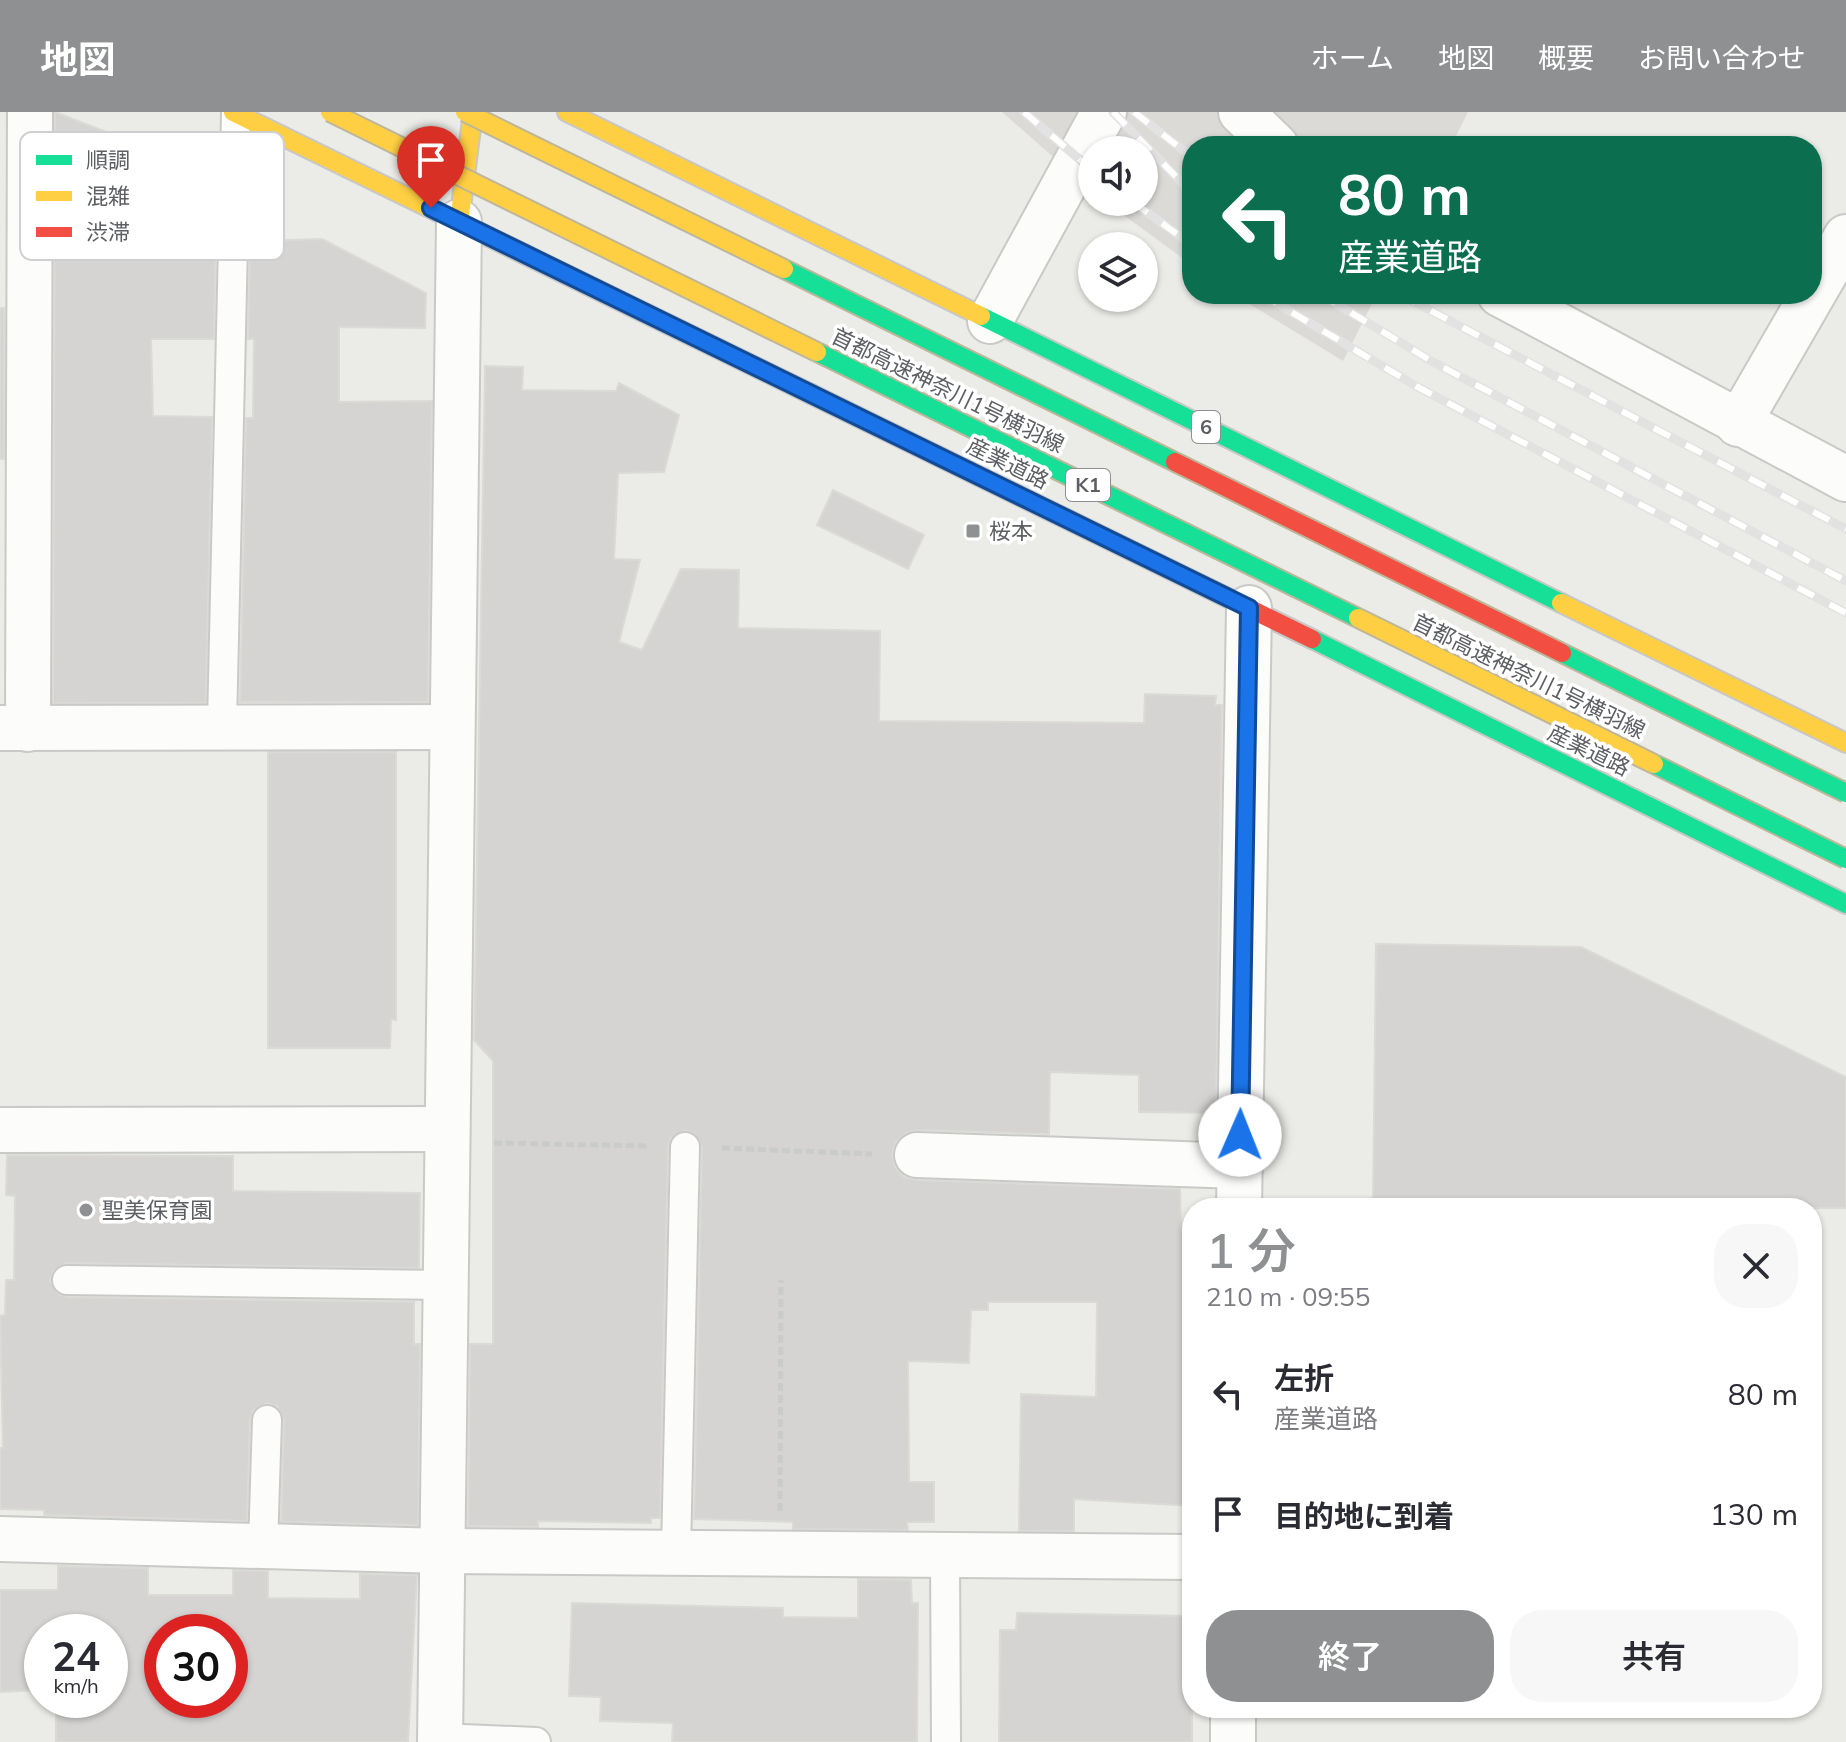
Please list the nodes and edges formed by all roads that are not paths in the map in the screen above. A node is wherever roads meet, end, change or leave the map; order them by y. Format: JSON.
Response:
{"nodes":[{"id":1,"x":30,"y":112,"type":"edge"},
{"id":2,"x":330,"y":112,"type":"edge"},
{"id":3,"x":465,"y":112,"type":"edge"},
{"id":4,"x":473,"y":112,"type":"edge"},
{"id":5,"x":567,"y":112,"type":"edge"},
{"id":6,"x":1104,"y":112,"type":"edge"},
{"id":7,"x":1241,"y":112,"type":"edge"},
{"id":8,"x":234,"y":113,"type":"edge"},
{"id":9,"x":29,"y":132,"type":"edge"},
{"id":10,"x":273,"y":132,"type":"edge"},
{"id":11,"x":1266,"y":136,"type":"edge"},
{"id":12,"x":284,"y":137,"type":"edge"},
{"id":13,"x":459,"y":222,"type":"junction"},
{"id":14,"x":1846,"y":237,"type":"edge"},
{"id":15,"x":26,"y":260,"type":"edge"},
{"id":16,"x":231,"y":260,"type":"edge"},
{"id":17,"x":1822,"y":279,"type":"edge"},
{"id":18,"x":1518,"y":304,"type":"edge"},
{"id":19,"x":1807,"y":304,"type":"edge"},
{"id":20,"x":990,"y":321,"type":"junction"},
{"id":21,"x":1738,"y":424,"type":"junction"},
{"id":22,"x":1846,"y":479,"type":"edge"},
{"id":23,"x":1249,"y":608,"type":"junction"},
{"id":24,"x":222,"y":725,"type":"junction"},
{"id":25,"x":452,"y":727,"type":"junction"},
{"id":26,"x":14,"y":728,"type":"edge"},
{"id":27,"x":1846,"y":743,"type":"edge"},
{"id":28,"x":1846,"y":793,"type":"edge"},
{"id":29,"x":1846,"y":859,"type":"edge"},
{"id":30,"x":1846,"y":904,"type":"edge"},
{"id":31,"x":445,"y":1129,"type":"junction"},
{"id":32,"x":0,"y":1130,"type":"edge"},
{"id":33,"x":685,"y":1147,"type":"dead end"},
{"id":34,"x":917,"y":1155,"type":"dead end"},
{"id":35,"x":1239,"y":1187,"type":"edge"},
{"id":36,"x":67,"y":1280,"type":"dead end"},
{"id":37,"x":444,"y":1285,"type":"junction"},
{"id":38,"x":267,"y":1420,"type":"dead end"},
{"id":39,"x":0,"y":1539,"type":"edge"},
{"id":40,"x":263,"y":1547,"type":"junction"},
{"id":41,"x":444,"y":1551,"type":"junction"},
{"id":42,"x":676,"y":1552,"type":"junction"},
{"id":43,"x":945,"y":1555,"type":"junction"},
{"id":44,"x":1182,"y":1557,"type":"edge"},
{"id":45,"x":1233,"y":1718,"type":"edge"},
{"id":46,"x":440,"y":1740,"type":"edge"},
{"id":47,"x":536,"y":1742,"type":"edge"},
{"id":48,"x":946,"y":1742,"type":"edge"},
{"id":49,"x":1233,"y":1742,"type":"edge"}],
"edges":[{"from":1,"to":9,"type":"street"},
{"from":2,"to":29,"type":"main road","name":"首都高速神奈川1号横羽線","number":"K1","bridge":true},
{"from":3,"to":28,"type":"main road","name":"首都高速神奈川1号横羽線","bridge":true},
{"from":4,"to":13,"type":"main road"},
{"from":5,"to":20,"type":"main road","number":"6"},
{"from":6,"to":20,"type":"street"},
{"from":7,"to":11,"type":"street"},
{"from":8,"to":10,"type":"main road","name":"産業道路"},
{"from":12,"to":13,"type":"main road","name":"産業道路"},
{"from":13,"to":23,"type":"main road","name":"産業道路"},
{"from":13,"to":25,"type":"street"},
{"from":14,"to":17,"type":"street"},
{"from":15,"to":26,"type":"street"},
{"from":16,"to":24,"type":"lane"},
{"from":18,"to":21,"type":"street"},
{"from":19,"to":21,"type":"street"},
{"from":20,"to":27,"type":"main road","number":"6"},
{"from":21,"to":22,"type":"street"},
{"from":23,"to":30,"type":"main road","name":"産業道路"},
{"from":23,"to":35,"type":"street"},
{"from":24,"to":25,"type":"street"},
{"from":24,"to":26,"type":"street"},
{"from":25,"to":31,"type":"street"},
{"from":31,"to":32,"type":"street"},
{"from":31,"to":37,"type":"street"},
{"from":33,"to":42,"type":"lane"},
{"from":34,"to":35,"type":"street"},
{"from":36,"to":37,"type":"lane"},
{"from":37,"to":41,"type":"street"},
{"from":38,"to":40,"type":"lane"},
{"from":39,"to":40,"type":"street"},
{"from":40,"to":41,"type":"street"},
{"from":41,"to":42,"type":"street"},
{"from":41,"to":46,"type":"street"},
{"from":42,"to":43,"type":"street"},
{"from":43,"to":44,"type":"street"},
{"from":43,"to":48,"type":"lane"},
{"from":45,"to":49,"type":"street"},
{"from":46,"to":47,"type":"lane"}]}
